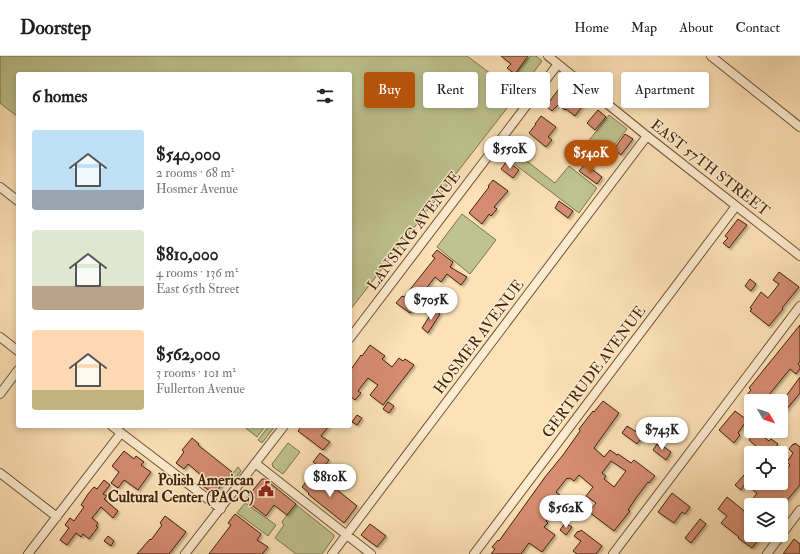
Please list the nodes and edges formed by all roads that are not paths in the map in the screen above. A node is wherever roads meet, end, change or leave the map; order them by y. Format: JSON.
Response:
{"nodes":[{"id":1,"x":548,"y":56,"type":"edge"},
{"id":2,"x":711,"y":56,"type":"edge"},
{"id":3,"x":558,"y":64,"type":"junction"},
{"id":4,"x":800,"y":127,"type":"edge"},
{"id":5,"x":647,"y":136,"type":"junction"},
{"id":6,"x":0,"y":186,"type":"edge"},
{"id":7,"x":16,"y":199,"type":"edge"},
{"id":8,"x":736,"y":206,"type":"junction"},
{"id":9,"x":800,"y":256,"type":"edge"},
{"id":10,"x":800,"y":306,"type":"edge"},
{"id":11,"x":352,"y":335,"type":"edge"},
{"id":12,"x":0,"y":337,"type":"edge"},
{"id":13,"x":16,"y":349,"type":"edge"},
{"id":14,"x":16,"y":373,"type":"edge"},
{"id":15,"x":0,"y":394,"type":"edge"},
{"id":16,"x":115,"y":428,"type":"edge"},
{"id":17,"x":282,"y":428,"type":"edge"},
{"id":18,"x":121,"y":433,"type":"junction"},
{"id":19,"x":256,"y":463,"type":"junction"},
{"id":20,"x":0,"y":473,"type":"edge"},
{"id":21,"x":221,"y":509,"type":"junction"},
{"id":22,"x":800,"y":510,"type":"edge"},
{"id":23,"x":57,"y":517,"type":"junction"},
{"id":24,"x":346,"y":535,"type":"junction"},
{"id":25,"x":28,"y":554,"type":"edge"},
{"id":26,"x":186,"y":554,"type":"edge"},
{"id":27,"x":332,"y":554,"type":"edge"},
{"id":28,"x":371,"y":554,"type":"edge"},
{"id":29,"x":474,"y":554,"type":"edge"},
{"id":30,"x":613,"y":554,"type":"edge"},
{"id":31,"x":767,"y":554,"type":"edge"}],
"edges":[{"from":1,"to":3,"type":"street","name":"EAST 57TH STREET"},
{"from":2,"to":4,"type":"street"},
{"from":3,"to":5,"type":"street","name":"EAST 57TH STREET"},
{"from":3,"to":11,"type":"street","name":"LANSING AVENUE"},
{"from":5,"to":8,"type":"street","name":"EAST 57TH STREET"},
{"from":5,"to":24,"type":"street","name":"HOSMER AVENUE"},
{"from":6,"to":7,"type":"street"},
{"from":8,"to":9,"type":"street","name":"EAST 57TH STREET"},
{"from":8,"to":29,"type":"street","name":"GERTRUDE AVENUE"},
{"from":10,"to":30,"type":"street"},
{"from":12,"to":13,"type":"street"},
{"from":14,"to":15,"type":"street"},
{"from":16,"to":18,"type":"street"},
{"from":17,"to":19,"type":"street"},
{"from":18,"to":21,"type":"street"},
{"from":18,"to":23,"type":"street"},
{"from":19,"to":21,"type":"street"},
{"from":19,"to":24,"type":"street"},
{"from":20,"to":23,"type":"street"},
{"from":21,"to":26,"type":"street"},
{"from":22,"to":31,"type":"street"},
{"from":23,"to":25,"type":"street"},
{"from":24,"to":27,"type":"street","name":"HOSMER AVENUE"},
{"from":24,"to":28,"type":"street"}]}
